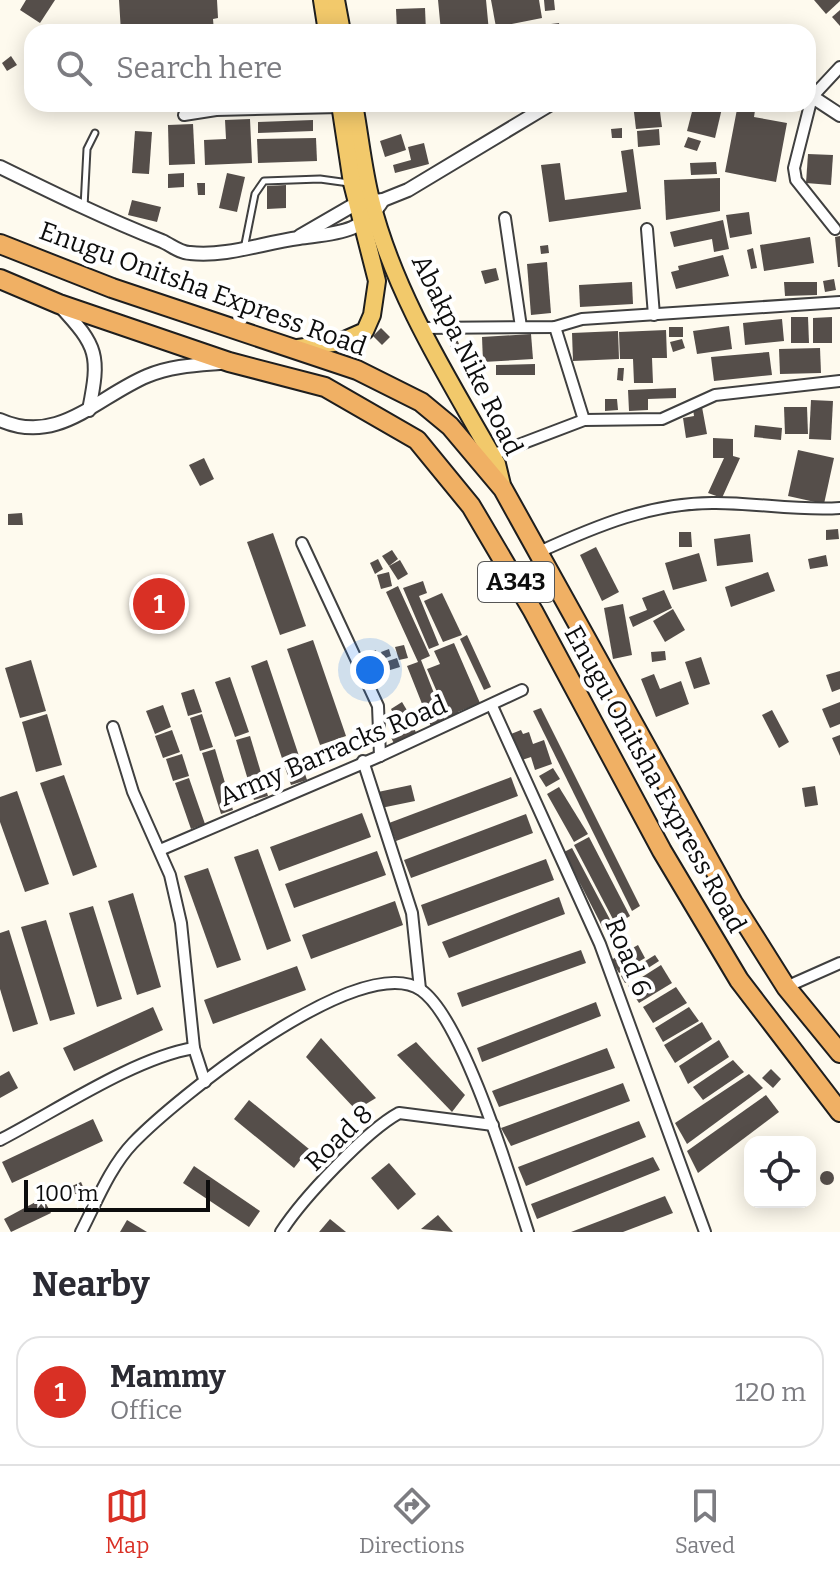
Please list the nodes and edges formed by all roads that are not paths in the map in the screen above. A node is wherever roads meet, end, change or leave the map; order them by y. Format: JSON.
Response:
{"nodes":[{"id":1,"x":322,"y":0,"type":"edge"},
{"id":2,"x":336,"y":0,"type":"edge"},
{"id":3,"x":326,"y":24,"type":"edge"},
{"id":4,"x":340,"y":24,"type":"edge"},
{"id":5,"x":840,"y":67,"type":"edge"},
{"id":6,"x":816,"y":89,"type":"edge"},
{"id":7,"x":816,"y":99,"type":"edge"},
{"id":8,"x":203,"y":112,"type":"edge"},
{"id":9,"x":346,"y":112,"type":"edge"},
{"id":10,"x":347,"y":112,"type":"edge"},
{"id":11,"x":538,"y":112,"type":"edge"},
{"id":12,"x":806,"y":112,"type":"edge"},
{"id":13,"x":184,"y":115,"type":"dead end"},
{"id":14,"x":840,"y":115,"type":"edge"},
{"id":15,"x":95,"y":133,"type":"dead end"},
{"id":16,"x":0,"y":167,"type":"edge"},
{"id":17,"x":352,"y":183,"type":"junction"},
{"id":18,"x":84,"y":208,"type":"junction"},
{"id":19,"x":369,"y":213,"type":"junction"},
{"id":20,"x":505,"y":218,"type":"dead end"},
{"id":21,"x":647,"y":229,"type":"dead end"},
{"id":22,"x":835,"y":229,"type":"dead end"},
{"id":23,"x":297,"y":238,"type":"junction"},
{"id":24,"x":0,"y":244,"type":"edge"},
{"id":25,"x":244,"y":250,"type":"junction"},
{"id":26,"x":0,"y":279,"type":"edge"},
{"id":27,"x":840,"y":302,"type":"edge"},
{"id":28,"x":59,"y":304,"type":"junction"},
{"id":29,"x":654,"y":315,"type":"junction"},
{"id":30,"x":521,"y":327,"type":"junction"},
{"id":31,"x":555,"y":327,"type":"junction"},
{"id":32,"x":421,"y":328,"type":"junction"},
{"id":33,"x":289,"y":349,"type":"junction"},
{"id":34,"x":229,"y":362,"type":"junction"},
{"id":35,"x":840,"y":381,"type":"edge"},
{"id":36,"x":89,"y":410,"type":"junction"},
{"id":37,"x":0,"y":420,"type":"edge"},
{"id":38,"x":584,"y":420,"type":"junction"},
{"id":39,"x":492,"y":455,"type":"junction"},
{"id":40,"x":503,"y":489,"type":"junction"},
{"id":41,"x":840,"y":508,"type":"edge"},
{"id":42,"x":302,"y":543,"type":"dead end"},
{"id":43,"x":539,"y":552,"type":"junction"},
{"id":44,"x":522,"y":690,"type":"dead end"},
{"id":45,"x":492,"y":706,"type":"junction"},
{"id":46,"x":113,"y":727,"type":"dead end"},
{"id":47,"x":380,"y":756,"type":"junction"},
{"id":48,"x":363,"y":761,"type":"junction"},
{"id":49,"x":160,"y":850,"type":"junction"},
{"id":50,"x":840,"y":963,"type":"edge"},
{"id":51,"x":786,"y":987,"type":"junction"},
{"id":52,"x":420,"y":989,"type":"junction"},
{"id":53,"x":194,"y":1048,"type":"junction"},
{"id":54,"x":840,"y":1053,"type":"edge"},
{"id":55,"x":205,"y":1082,"type":"junction"},
{"id":56,"x":840,"y":1112,"type":"edge"},
{"id":57,"x":493,"y":1125,"type":"junction"},
{"id":58,"x":0,"y":1140,"type":"edge"},
{"id":59,"x":81,"y":1232,"type":"edge"},
{"id":60,"x":281,"y":1232,"type":"edge"},
{"id":61,"x":528,"y":1232,"type":"edge"},
{"id":62,"x":705,"y":1232,"type":"edge"}],
"edges":[{"from":1,"to":3,"type":"main road"},
{"from":2,"to":4,"type":"main road"},
{"from":5,"to":6,"type":"street"},
{"from":7,"to":14,"type":"street"},
{"from":8,"to":13,"type":"street"},
{"from":9,"to":17,"type":"main road","name":"Abakpa Nike Road"},
{"from":10,"to":19,"type":"main road","name":"Abakpa Nike Road"},
{"from":11,"to":19,"type":"street"},
{"from":12,"to":22,"type":"street"},
{"from":15,"to":18,"type":"lane"},
{"from":16,"to":18,"type":"street"},
{"from":17,"to":19,"type":"main road","name":"Abakpa Nike Road"},
{"from":17,"to":25,"type":"lane"},
{"from":18,"to":25,"type":"street"},
{"from":19,"to":23,"type":"street"},
{"from":19,"to":23,"type":"street"},
{"from":19,"to":32,"type":"main road","name":"Abakpa Nike Road"},
{"from":19,"to":33,"type":"main road"},
{"from":20,"to":30,"type":"street"},
{"from":21,"to":29,"type":"street"},
{"from":23,"to":25,"type":"street"},
{"from":24,"to":33,"type":"highway","name":"Enugu Onitsha Express Road","number":"A343"},
{"from":26,"to":28,"type":"highway","name":"Enugu Onitsha Express Road","number":"A343"},
{"from":27,"to":29,"type":"street"},
{"from":28,"to":34,"type":"highway","name":"Enugu Onitsha Express Road","number":"A343"},
{"from":28,"to":36,"type":"street"},
{"from":29,"to":31,"type":"street"},
{"from":30,"to":31,"type":"street"},
{"from":30,"to":32,"type":"street"},
{"from":31,"to":38,"type":"street"},
{"from":32,"to":39,"type":"main road","name":"Abakpa Nike Road"},
{"from":33,"to":40,"type":"highway","name":"Enugu Onitsha Express Road","number":"A343"},
{"from":34,"to":36,"type":"street"},
{"from":34,"to":56,"type":"highway","name":"Enugu Onitsha Express Road","number":"A343"},
{"from":35,"to":38,"type":"street"},
{"from":36,"to":37,"type":"street"},
{"from":38,"to":39,"type":"street"},
{"from":39,"to":40,"type":"main road","name":"Abakpa Nike Road"},
{"from":40,"to":43,"type":"highway","name":"Enugu Onitsha Express Road","number":"A343"},
{"from":41,"to":43,"type":"street"},
{"from":42,"to":47,"type":"street"},
{"from":43,"to":51,"type":"highway","name":"Enugu Onitsha Express Road","number":"A343"},
{"from":44,"to":45,"type":"street","name":"Army Barracks Road"},
{"from":45,"to":47,"type":"street","name":"Army Barracks Road"},
{"from":45,"to":62,"type":"street","name":"Road 6"},
{"from":46,"to":49,"type":"street"},
{"from":47,"to":48,"type":"street","name":"Army Barracks Road"},
{"from":48,"to":49,"type":"street","name":"Army Barracks Road"},
{"from":48,"to":52,"type":"street"},
{"from":49,"to":53,"type":"street"},
{"from":50,"to":51,"type":"street"},
{"from":51,"to":54,"type":"highway","name":"Enugu Onitsha Express Road","number":"A343"},
{"from":52,"to":55,"type":"street"},
{"from":52,"to":57,"type":"street"},
{"from":53,"to":55,"type":"street"},
{"from":53,"to":58,"type":"street"},
{"from":55,"to":59,"type":"street"},
{"from":57,"to":60,"type":"street","name":"Road 8"},
{"from":57,"to":61,"type":"street"}]}
